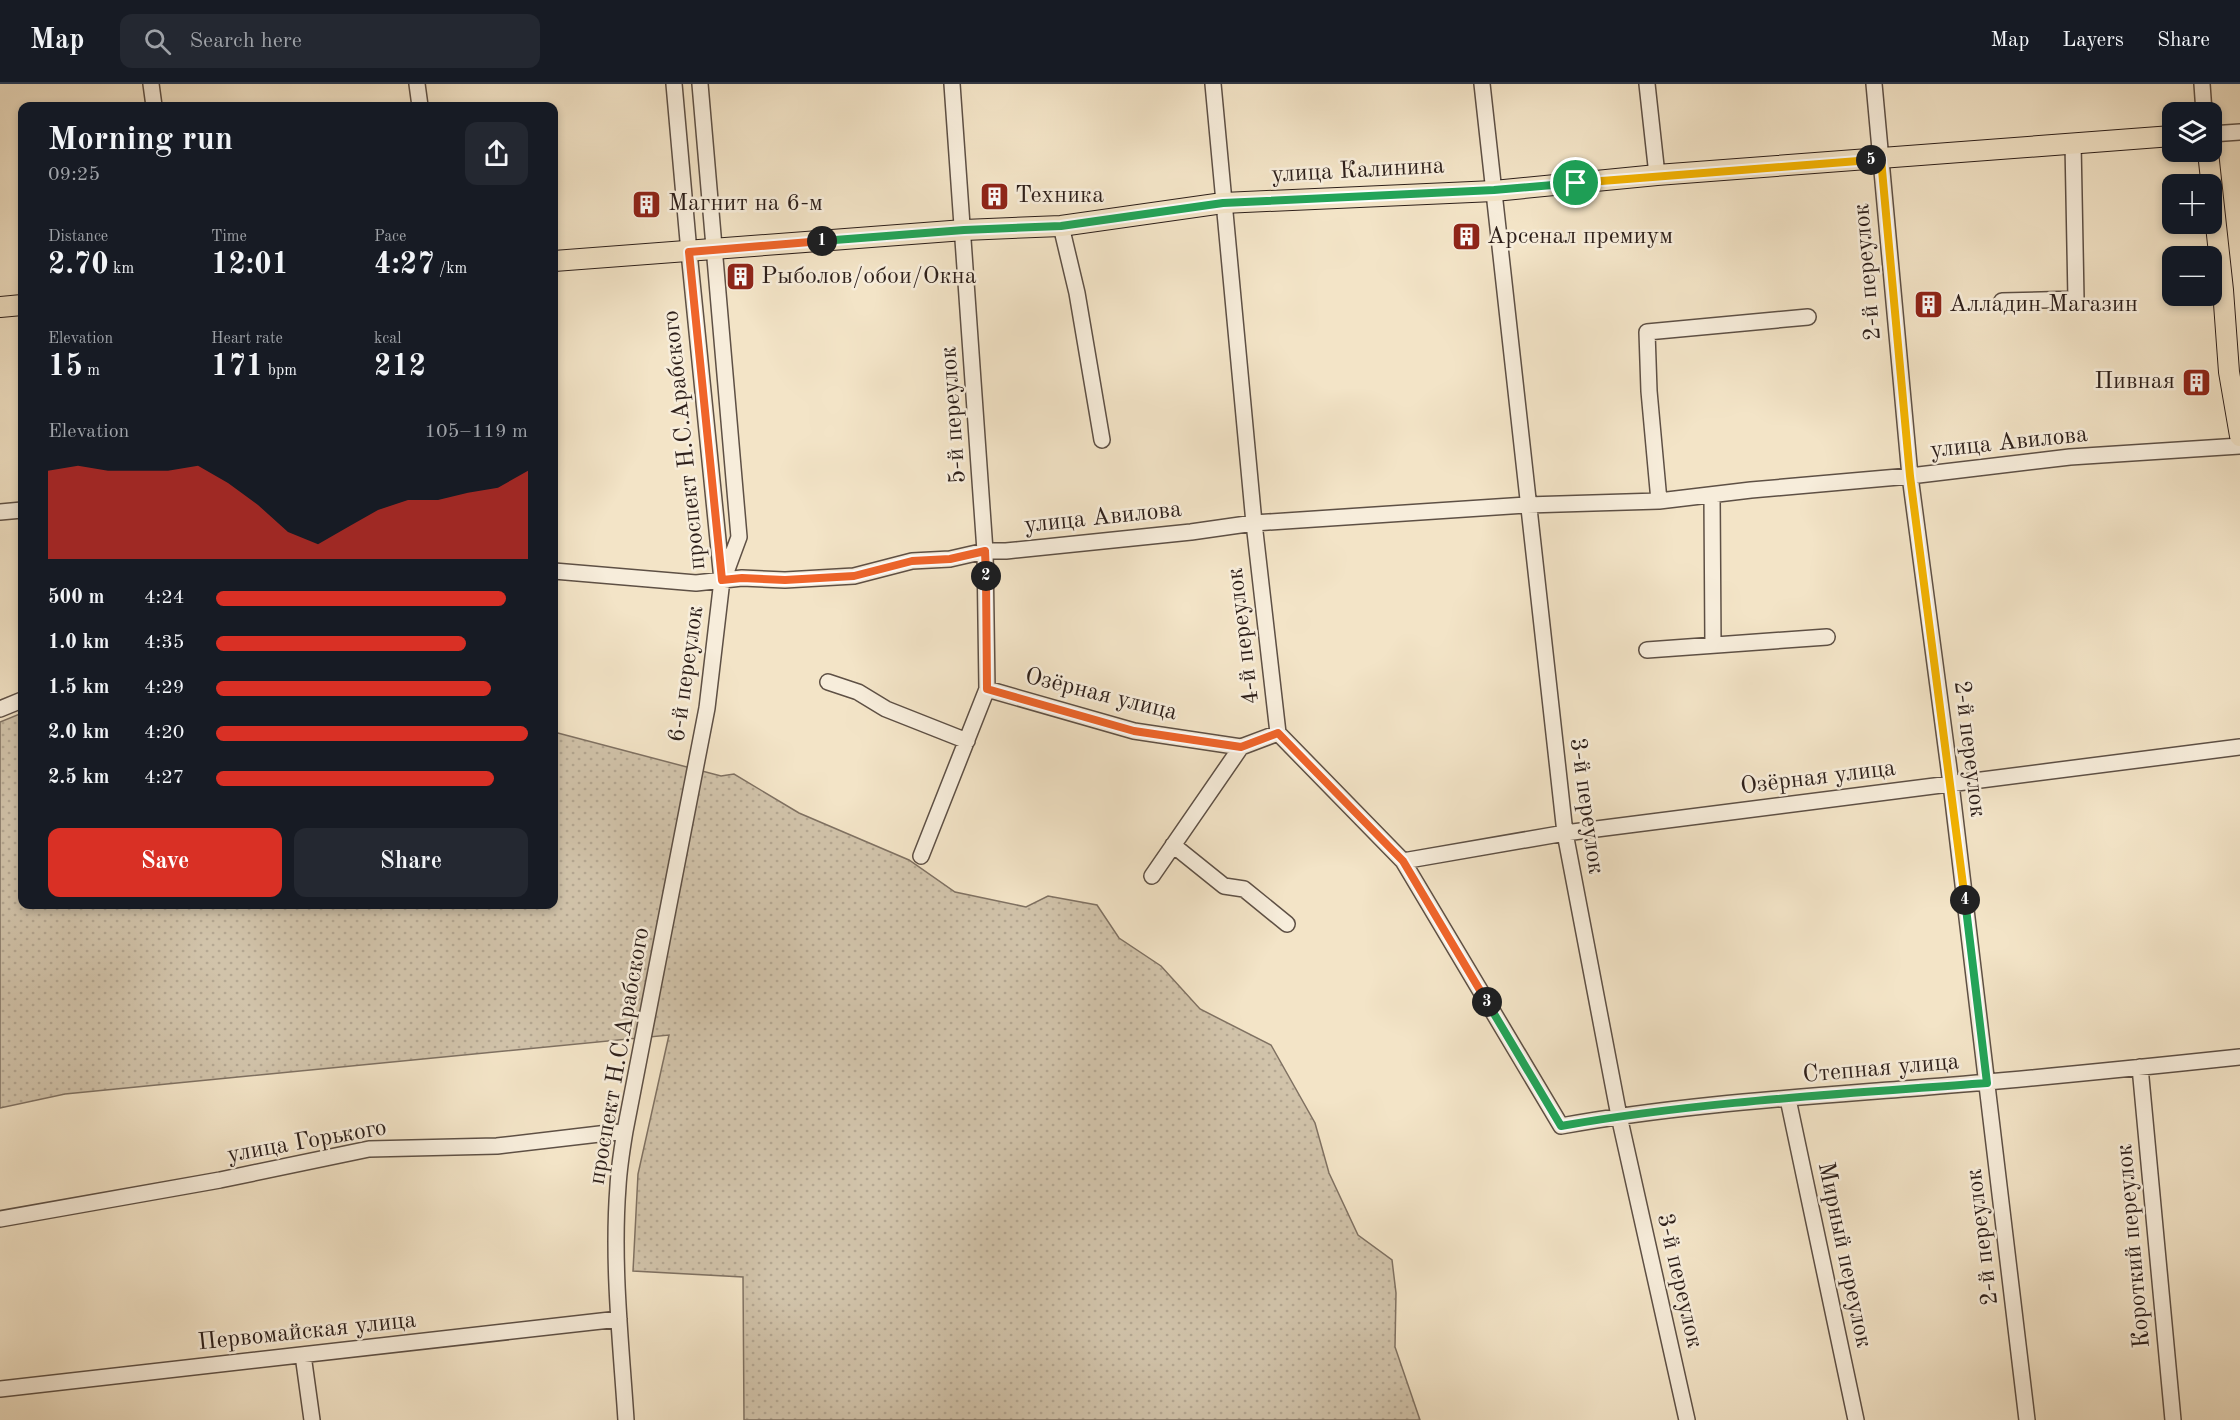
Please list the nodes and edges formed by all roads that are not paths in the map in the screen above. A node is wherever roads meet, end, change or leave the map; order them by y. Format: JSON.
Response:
{"nodes":[{"id":1,"x":151,"y":84,"type":"edge"},
{"id":2,"x":417,"y":84,"type":"edge"},
{"id":3,"x":674,"y":84,"type":"edge"},
{"id":4,"x":700,"y":84,"type":"edge"},
{"id":5,"x":952,"y":84,"type":"edge"},
{"id":6,"x":1213,"y":84,"type":"edge"},
{"id":7,"x":1482,"y":84,"type":"edge"},
{"id":8,"x":1647,"y":84,"type":"edge"},
{"id":9,"x":1874,"y":84,"type":"edge"},
{"id":10,"x":2202,"y":84,"type":"edge"},
{"id":11,"x":153,"y":102,"type":"edge"},
{"id":12,"x":419,"y":102,"type":"edge"},
{"id":13,"x":2203,"y":102,"type":"edge"},
{"id":14,"x":2240,"y":132,"type":"edge"},
{"id":15,"x":2222,"y":133,"type":"edge"},
{"id":16,"x":2162,"y":137,"type":"edge"},
{"id":17,"x":2073,"y":143,"type":"junction"},
{"id":18,"x":1881,"y":159,"type":"junction"},
{"id":19,"x":2209,"y":162,"type":"edge"},
{"id":20,"x":1657,"y":176,"type":"junction"},
{"id":21,"x":1494,"y":190,"type":"junction"},
{"id":22,"x":1223,"y":203,"type":"junction"},
{"id":23,"x":1061,"y":226,"type":"junction"},
{"id":24,"x":964,"y":230,"type":"junction"},
{"id":25,"x":714,"y":249,"type":"junction"},
{"id":26,"x":689,"y":252,"type":"junction"},
{"id":27,"x":558,"y":261,"type":"edge"},
{"id":28,"x":2002,"y":300,"type":"dead end"},
{"id":29,"x":18,"y":305,"type":"edge"},
{"id":30,"x":0,"y":307,"type":"edge"},
{"id":31,"x":1808,"y":318,"type":"dead end"},
{"id":32,"x":2240,"y":436,"type":"edge"},
{"id":33,"x":1102,"y":440,"type":"dead end"},
{"id":34,"x":2240,"y":446,"type":"edge"},
{"id":35,"x":1910,"y":476,"type":"junction"},
{"id":36,"x":1712,"y":496,"type":"junction"},
{"id":37,"x":1659,"y":501,"type":"junction"},
{"id":38,"x":1527,"y":505,"type":"junction"},
{"id":39,"x":18,"y":510,"type":"edge"},
{"id":40,"x":0,"y":512,"type":"edge"},
{"id":41,"x":1254,"y":523,"type":"junction"},
{"id":42,"x":985,"y":551,"type":"junction"},
{"id":43,"x":558,"y":571,"type":"edge"},
{"id":44,"x":722,"y":580,"type":"junction"},
{"id":45,"x":1827,"y":637,"type":"dead end"},
{"id":46,"x":1713,"y":645,"type":"junction"},
{"id":47,"x":1647,"y":650,"type":"dead end"},
{"id":48,"x":828,"y":682,"type":"dead end"},
{"id":49,"x":987,"y":689,"type":"junction"},
{"id":50,"x":18,"y":702,"type":"edge"},
{"id":51,"x":0,"y":709,"type":"edge"},
{"id":52,"x":1278,"y":733,"type":"junction"},
{"id":53,"x":967,"y":741,"type":"junction"},
{"id":54,"x":1241,"y":747,"type":"junction"},
{"id":55,"x":2240,"y":747,"type":"edge"},
{"id":56,"x":695,"y":775,"type":"joint"},
{"id":57,"x":1951,"y":784,"type":"junction"},
{"id":58,"x":1564,"y":833,"type":"junction"},
{"id":59,"x":1173,"y":845,"type":"junction"},
{"id":60,"x":921,"y":856,"type":"dead end"},
{"id":61,"x":1403,"y":861,"type":"junction"},
{"id":62,"x":1152,"y":876,"type":"dead end"},
{"id":63,"x":1287,"y":924,"type":"dead end"},
{"id":64,"x":2240,"y":1057,"type":"edge"},
{"id":65,"x":2140,"y":1067,"type":"junction"},
{"id":66,"x":1987,"y":1083,"type":"junction"},
{"id":67,"x":1788,"y":1099,"type":"junction"},
{"id":68,"x":1619,"y":1116,"type":"junction"},
{"id":69,"x":1561,"y":1126,"type":"joint"},
{"id":70,"x":625,"y":1131,"type":"junction"},
{"id":71,"x":0,"y":1219,"type":"edge"},
{"id":72,"x":619,"y":1319,"type":"junction"},
{"id":73,"x":303,"y":1355,"type":"junction"},
{"id":74,"x":0,"y":1389,"type":"edge"},
{"id":75,"x":312,"y":1420,"type":"edge"},
{"id":76,"x":626,"y":1420,"type":"edge"},
{"id":77,"x":1687,"y":1420,"type":"edge"},
{"id":78,"x":1856,"y":1420,"type":"edge"},
{"id":79,"x":2027,"y":1420,"type":"edge"},
{"id":80,"x":2173,"y":1420,"type":"edge"}],
"edges":[{"from":1,"to":11,"type":"street"},
{"from":2,"to":12,"type":"street"},
{"from":3,"to":26,"type":"street","name":"проспект Н.С.Арабского"},
{"from":4,"to":25,"type":"street","name":"проспект Н.С.Арабского"},
{"from":5,"to":24,"type":"street","name":"5-й переулок"},
{"from":6,"to":22,"type":"street","name":"4-й переулок"},
{"from":7,"to":21,"type":"street","name":"3-й переулок"},
{"from":8,"to":20,"type":"street"},
{"from":9,"to":18,"type":"street","name":"2-й переулок"},
{"from":10,"to":13,"type":"street"},
{"from":14,"to":15,"type":"street"},
{"from":16,"to":17,"type":"main road","name":"улица Калинина"},
{"from":17,"to":18,"type":"main road","name":"улица Калинина"},
{"from":17,"to":28,"type":"street"},
{"from":18,"to":20,"type":"main road","name":"улица Калинина"},
{"from":18,"to":35,"type":"street","name":"2-й переулок"},
{"from":19,"to":32,"type":"main road"},
{"from":20,"to":21,"type":"main road","name":"улица Калинина"},
{"from":21,"to":22,"type":"main road","name":"улица Калинина"},
{"from":21,"to":38,"type":"street","name":"3-й переулок"},
{"from":22,"to":23,"type":"main road","name":"улица Калинина"},
{"from":22,"to":41,"type":"street","name":"4-й переулок"},
{"from":23,"to":24,"type":"main road","name":"улица Калинина"},
{"from":23,"to":33,"type":"street"},
{"from":24,"to":25,"type":"main road","name":"улица Калинина"},
{"from":24,"to":42,"type":"street","name":"5-й переулок"},
{"from":25,"to":26,"type":"main road","name":"улица Калинина"},
{"from":25,"to":44,"type":"street","name":"проспект Н.С.Арабского"},
{"from":26,"to":27,"type":"main road","name":"улица Калинина"},
{"from":26,"to":44,"type":"street","name":"проспект Н.С.Арабского"},
{"from":29,"to":30,"type":"main road"},
{"from":31,"to":37,"type":"street"},
{"from":34,"to":35,"type":"street","name":"улица Авилова"},
{"from":35,"to":36,"type":"street","name":"улица Авилова"},
{"from":35,"to":57,"type":"street","name":"2-й переулок"},
{"from":36,"to":37,"type":"street","name":"улица Авилова"},
{"from":36,"to":46,"type":"street"},
{"from":37,"to":38,"type":"street","name":"улица Авилова"},
{"from":38,"to":41,"type":"street","name":"улица Авилова"},
{"from":38,"to":58,"type":"street","name":"3-й переулок"},
{"from":39,"to":40,"type":"street"},
{"from":41,"to":42,"type":"street","name":"улица Авилова"},
{"from":41,"to":52,"type":"street","name":"4-й переулок"},
{"from":42,"to":44,"type":"street","name":"улица Авилова"},
{"from":42,"to":49,"type":"street","name":"5-й переулок"},
{"from":43,"to":44,"type":"street","name":"улица Авилова"},
{"from":44,"to":56,"type":"street","name":"6-й переулок"},
{"from":45,"to":46,"type":"street"},
{"from":46,"to":47,"type":"street"},
{"from":48,"to":53,"type":"street"},
{"from":49,"to":53,"type":"street","name":"5-й переулок"},
{"from":49,"to":54,"type":"street","name":"Озёрная улица"},
{"from":50,"to":51,"type":"street"},
{"from":52,"to":54,"type":"street"},
{"from":52,"to":61,"type":"street","name":"4-й переулок"},
{"from":53,"to":60,"type":"street","name":"5-й переулок"},
{"from":54,"to":59,"type":"street"},
{"from":55,"to":57,"type":"street","name":"Озёрная улица"},
{"from":56,"to":70,"type":"street","name":"проспект Н.С.Арабского"},
{"from":57,"to":58,"type":"street","name":"Озёрная улица"},
{"from":57,"to":66,"type":"street","name":"2-й переулок"},
{"from":58,"to":61,"type":"street","name":"Озёрная улица"},
{"from":58,"to":68,"type":"street","name":"3-й переулок"},
{"from":59,"to":62,"type":"street"},
{"from":59,"to":63,"type":"street"},
{"from":61,"to":69,"type":"street","name":"4-й переулок"},
{"from":64,"to":65,"type":"street","name":"Степная улица"},
{"from":65,"to":66,"type":"street","name":"Степная улица"},
{"from":65,"to":80,"type":"street","name":"Короткий переулок"},
{"from":66,"to":67,"type":"street","name":"Степная улица"},
{"from":66,"to":79,"type":"street","name":"2-й переулок"},
{"from":67,"to":68,"type":"street","name":"Степная улица"},
{"from":67,"to":78,"type":"street","name":"Мирный переулок"},
{"from":68,"to":69,"type":"street","name":"Степная улица"},
{"from":68,"to":77,"type":"street","name":"3-й переулок"},
{"from":70,"to":71,"type":"street","name":"улица Горького"},
{"from":70,"to":72,"type":"street","name":"проспект Н.С.Арабского"},
{"from":72,"to":73,"type":"street","name":"Первомайская улица"},
{"from":72,"to":76,"type":"street","name":"проспект Н.С.Арабского"},
{"from":73,"to":74,"type":"street","name":"Первомайская улица"},
{"from":73,"to":75,"type":"street"}]}
